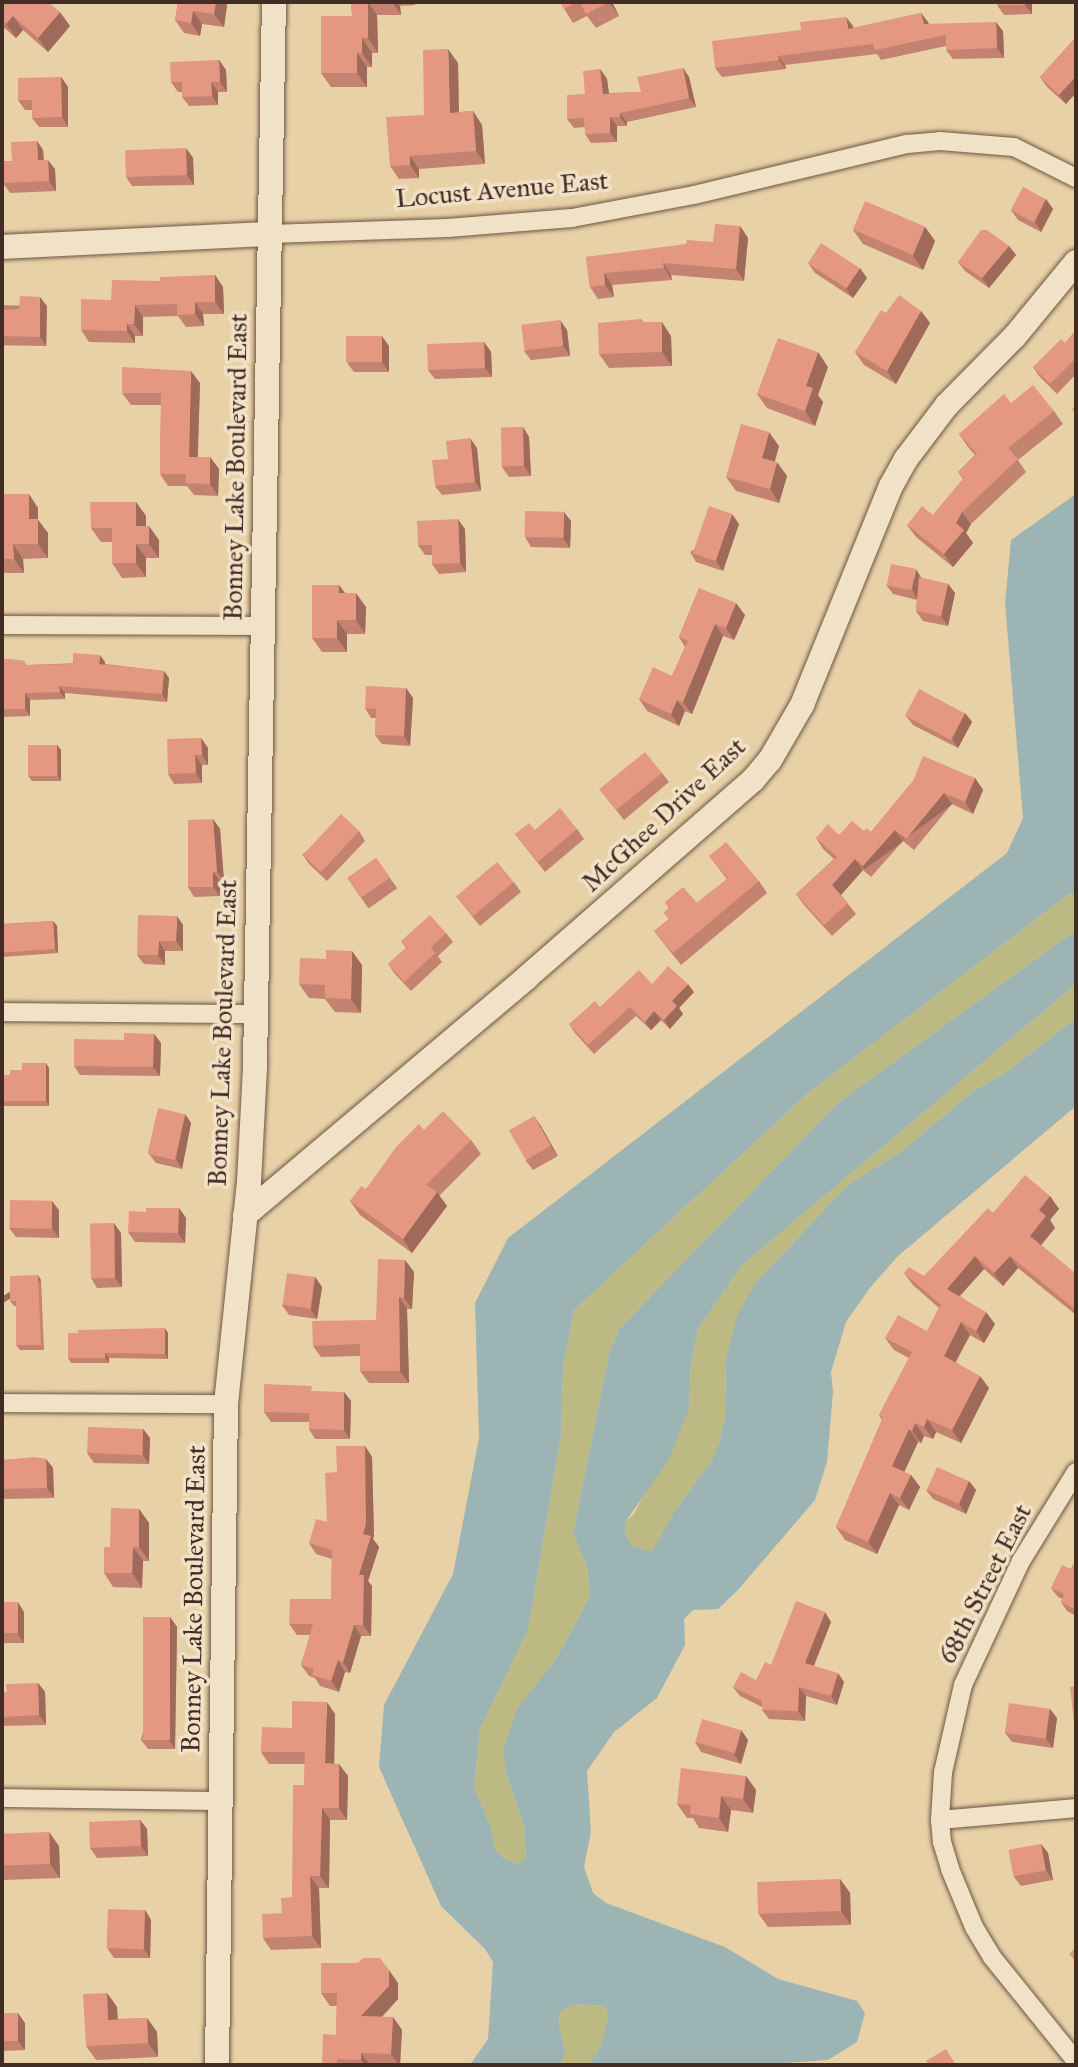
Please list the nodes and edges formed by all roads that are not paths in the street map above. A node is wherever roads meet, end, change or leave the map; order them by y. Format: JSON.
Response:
{"nodes":[{"id":1,"x":274,"y":2,"type":"edge"},
{"id":2,"x":1076,"y":178,"type":"edge"},
{"id":3,"x":270,"y":233,"type":"junction"},
{"id":4,"x":2,"y":247,"type":"edge"},
{"id":5,"x":1076,"y":262,"type":"edge"},
{"id":6,"x":2,"y":625,"type":"edge"},
{"id":7,"x":263,"y":626,"type":"junction"},
{"id":8,"x":2,"y":1012,"type":"edge"},
{"id":9,"x":256,"y":1014,"type":"junction"},
{"id":10,"x":245,"y":1215,"type":"junction"},
{"id":11,"x":2,"y":1403,"type":"edge"},
{"id":12,"x":226,"y":1404,"type":"junction"},
{"id":13,"x":1076,"y":1472,"type":"edge"},
{"id":14,"x":2,"y":1798,"type":"edge"},
{"id":15,"x":222,"y":1801,"type":"junction"},
{"id":16,"x":1076,"y":1808,"type":"edge"},
{"id":17,"x":940,"y":1820,"type":"junction"},
{"id":18,"x":1076,"y":2061,"type":"edge"},
{"id":19,"x":217,"y":2065,"type":"edge"}],
"edges":[{"from":1,"to":3,"type":"street","name":"Bonney Lake Boulevard East"},
{"from":2,"to":3,"type":"street","name":"Locust Avenue East"},
{"from":3,"to":4,"type":"street","name":"Locust Avenue East"},
{"from":3,"to":7,"type":"street","name":"Bonney Lake Boulevard East"},
{"from":5,"to":10,"type":"street","name":"McGhee Drive East"},
{"from":6,"to":7,"type":"street"},
{"from":7,"to":9,"type":"street","name":"Bonney Lake Boulevard East"},
{"from":8,"to":9,"type":"street"},
{"from":9,"to":10,"type":"street","name":"Bonney Lake Boulevard East"},
{"from":10,"to":12,"type":"street","name":"Bonney Lake Boulevard East"},
{"from":11,"to":12,"type":"street"},
{"from":12,"to":15,"type":"street","name":"Bonney Lake Boulevard East"},
{"from":13,"to":17,"type":"street","name":"68th Street East"},
{"from":14,"to":15,"type":"street"},
{"from":15,"to":19,"type":"street","name":"Bonney Lake Boulevard East"},
{"from":16,"to":17,"type":"street"},
{"from":17,"to":18,"type":"street","name":"68th Street East"}]}
